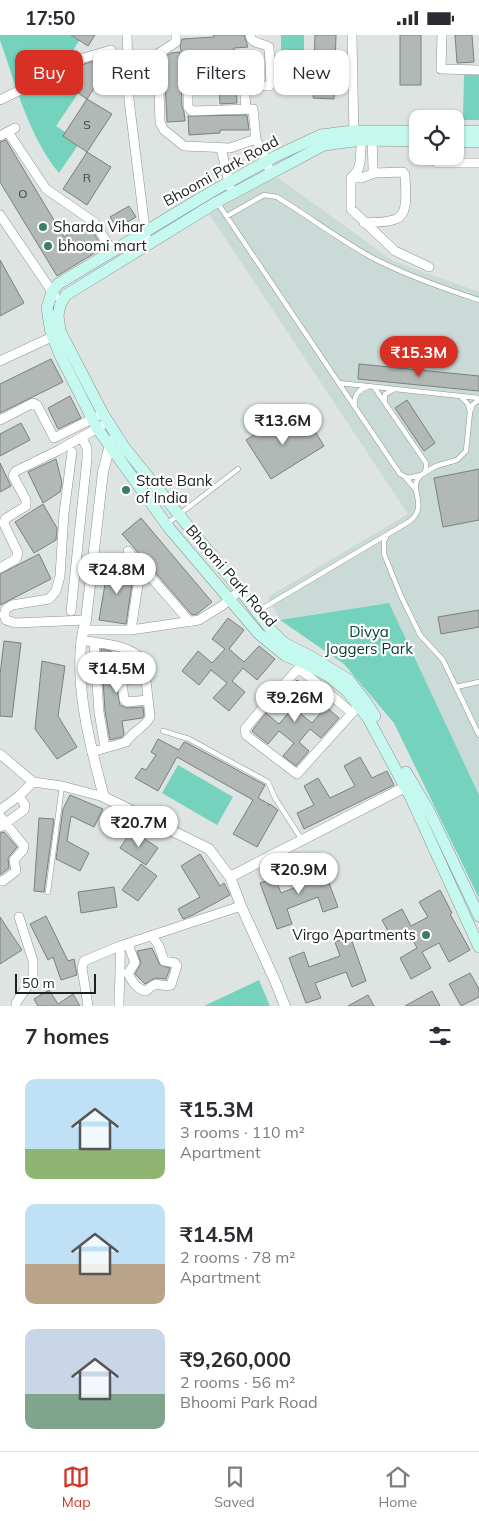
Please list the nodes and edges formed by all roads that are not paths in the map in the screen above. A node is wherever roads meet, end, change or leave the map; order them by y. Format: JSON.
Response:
{"nodes":[{"id":1,"x":127,"y":35,"type":"edge"},
{"id":2,"x":176,"y":35,"type":"edge"},
{"id":3,"x":250,"y":35,"type":"edge"},
{"id":4,"x":352,"y":35,"type":"edge"},
{"id":5,"x":442,"y":35,"type":"edge"},
{"id":6,"x":127,"y":50,"type":"edge"},
{"id":7,"x":93,"y":55,"type":"edge"},
{"id":8,"x":479,"y":70,"type":"edge"},
{"id":9,"x":264,"y":86,"type":"edge"},
{"id":10,"x":129,"y":95,"type":"edge"},
{"id":11,"x":188,"y":95,"type":"edge"},
{"id":12,"x":245,"y":95,"type":"edge"},
{"id":13,"x":0,"y":100,"type":"edge"},
{"id":14,"x":246,"y":109,"type":"junction"},
{"id":15,"x":464,"y":131,"type":"edge"},
{"id":16,"x":479,"y":131,"type":"edge"},
{"id":17,"x":5,"y":132,"type":"edge"},
{"id":18,"x":409,"y":134,"type":"edge"},
{"id":19,"x":362,"y":135,"type":"junction"},
{"id":20,"x":405,"y":136,"type":"junction"},
{"id":21,"x":409,"y":138,"type":"edge"},
{"id":22,"x":256,"y":139,"type":"junction"},
{"id":23,"x":464,"y":141,"type":"edge"},
{"id":24,"x":479,"y":142,"type":"edge"},
{"id":25,"x":221,"y":148,"type":"junction"},
{"id":26,"x":464,"y":163,"type":"edge"},
{"id":27,"x":479,"y":163,"type":"edge"},
{"id":28,"x":268,"y":168,"type":"junction"},
{"id":29,"x":375,"y":173,"type":"junction"},
{"id":30,"x":352,"y":178,"type":"junction"},
{"id":31,"x":230,"y":188,"type":"junction"},
{"id":32,"x":214,"y":197,"type":"junction"},
{"id":33,"x":0,"y":215,"type":"edge"},
{"id":34,"x":227,"y":216,"type":"junction"},
{"id":35,"x":364,"y":223,"type":"junction"},
{"id":36,"x":146,"y":232,"type":"junction"},
{"id":37,"x":147,"y":245,"type":"junction"},
{"id":38,"x":112,"y":252,"type":"junction"},
{"id":39,"x":429,"y":267,"type":"dead end"},
{"id":40,"x":52,"y":292,"type":"junction"},
{"id":41,"x":479,"y":300,"type":"edge"},
{"id":42,"x":60,"y":305,"type":"junction"},
{"id":43,"x":58,"y":334,"type":"junction"},
{"id":44,"x":0,"y":361,"type":"edge"},
{"id":45,"x":339,"y":383,"type":"junction"},
{"id":46,"x":372,"y":387,"type":"junction"},
{"id":47,"x":395,"y":389,"type":"junction"},
{"id":48,"x":459,"y":397,"type":"junction"},
{"id":49,"x":479,"y":399,"type":"edge"},
{"id":50,"x":385,"y":403,"type":"junction"},
{"id":51,"x":356,"y":408,"type":"junction"},
{"id":52,"x":470,"y":412,"type":"junction"},
{"id":53,"x":0,"y":420,"type":"edge"},
{"id":54,"x":108,"y":422,"type":"junction"},
{"id":55,"x":94,"y":424,"type":"junction"},
{"id":56,"x":54,"y":438,"type":"junction"},
{"id":57,"x":82,"y":438,"type":"junction"},
{"id":58,"x":110,"y":444,"type":"junction"},
{"id":59,"x":59,"y":450,"type":"junction"},
{"id":60,"x":72,"y":452,"type":"dead end"},
{"id":61,"x":426,"y":463,"type":"junction"},
{"id":62,"x":436,"y":466,"type":"junction"},
{"id":63,"x":238,"y":469,"type":"dead end"},
{"id":64,"x":422,"y":474,"type":"junction"},
{"id":65,"x":403,"y":477,"type":"junction"},
{"id":66,"x":416,"y":491,"type":"junction"},
{"id":67,"x":179,"y":515,"type":"junction"},
{"id":68,"x":166,"y":524,"type":"junction"},
{"id":69,"x":388,"y":534,"type":"junction"},
{"id":70,"x":368,"y":546,"type":"junction"},
{"id":71,"x":128,"y":551,"type":"dead end"},
{"id":72,"x":384,"y":554,"type":"junction"},
{"id":73,"x":141,"y":565,"type":"junction"},
{"id":74,"x":0,"y":568,"type":"edge"},
{"id":75,"x":240,"y":590,"type":"junction"},
{"id":76,"x":230,"y":598,"type":"junction"},
{"id":77,"x":257,"y":612,"type":"junction"},
{"id":78,"x":190,"y":622,"type":"junction"},
{"id":79,"x":85,"y":625,"type":"junction"},
{"id":80,"x":131,"y":630,"type":"junction"},
{"id":81,"x":263,"y":630,"type":"junction"},
{"id":82,"x":94,"y":642,"type":"junction"},
{"id":83,"x":305,"y":662,"type":"junction"},
{"id":84,"x":146,"y":677,"type":"junction"},
{"id":85,"x":479,"y":682,"type":"edge"},
{"id":86,"x":456,"y":687,"type":"junction"},
{"id":87,"x":148,"y":700,"type":"junction"},
{"id":88,"x":359,"y":707,"type":"junction"},
{"id":89,"x":162,"y":731,"type":"dead end"},
{"id":90,"x":479,"y":735,"type":"edge"},
{"id":91,"x":105,"y":747,"type":"junction"},
{"id":92,"x":92,"y":752,"type":"junction"},
{"id":93,"x":0,"y":754,"type":"edge"},
{"id":94,"x":33,"y":782,"type":"junction"},
{"id":95,"x":409,"y":785,"type":"junction"},
{"id":96,"x":62,"y":786,"type":"junction"},
{"id":97,"x":19,"y":797,"type":"junction"},
{"id":98,"x":104,"y":797,"type":"junction"},
{"id":99,"x":2,"y":809,"type":"edge"},
{"id":100,"x":5,"y":821,"type":"edge"},
{"id":101,"x":302,"y":840,"type":"junction"},
{"id":102,"x":460,"y":874,"type":"junction"},
{"id":103,"x":230,"y":877,"type":"junction"},
{"id":104,"x":449,"y":880,"type":"junction"},
{"id":105,"x":0,"y":881,"type":"edge"},
{"id":106,"x":48,"y":892,"type":"dead end"},
{"id":107,"x":241,"y":906,"type":"junction"},
{"id":108,"x":462,"y":910,"type":"junction"},
{"id":109,"x":477,"y":911,"type":"edge"},
{"id":110,"x":18,"y":917,"type":"dead end"},
{"id":111,"x":152,"y":936,"type":"junction"},
{"id":112,"x":124,"y":945,"type":"junction"},
{"id":113,"x":479,"y":947,"type":"edge"},
{"id":114,"x":16,"y":1006,"type":"edge"},
{"id":115,"x":88,"y":1006,"type":"edge"},
{"id":116,"x":119,"y":1006,"type":"edge"},
{"id":117,"x":284,"y":1006,"type":"edge"}],
"edges":[{"from":1,"to":6,"type":"street"},
{"from":2,"to":25,"type":"street"},
{"from":3,"to":9,"type":"street"},
{"from":4,"to":19,"type":"street"},
{"from":5,"to":8,"type":"street"},
{"from":7,"to":13,"type":"street"},
{"from":10,"to":36,"type":"street"},
{"from":11,"to":14,"type":"street"},
{"from":12,"to":14,"type":"street"},
{"from":14,"to":22,"type":"street"},
{"from":15,"to":16,"type":"main road"},
{"from":17,"to":38,"type":"street"},
{"from":18,"to":20,"type":"main road","name":"Bhoomi Park Road"},
{"from":19,"to":20,"type":"main road","name":"Bhoomi Park Road"},
{"from":19,"to":28,"type":"main road","name":"Bhoomi Park Road"},
{"from":19,"to":29,"type":"street"},
{"from":19,"to":30,"type":"street"},
{"from":20,"to":21,"type":"main road","name":"Bhoomi Park Road"},
{"from":22,"to":25,"type":"street"},
{"from":22,"to":28,"type":"street"},
{"from":23,"to":24,"type":"main road"},
{"from":25,"to":31,"type":"street"},
{"from":26,"to":27,"type":"street"},
{"from":28,"to":31,"type":"main road","name":"Bhoomi Park Road"},
{"from":29,"to":30,"type":"street"},
{"from":29,"to":35,"type":"street"},
{"from":30,"to":35,"type":"street"},
{"from":31,"to":32,"type":"main road","name":"Bhoomi Park Road"},
{"from":32,"to":34,"type":"lane"},
{"from":32,"to":36,"type":"main road","name":"Bhoomi Park Road"},
{"from":32,"to":37,"type":"main road","name":"Bhoomi Park Road"},
{"from":33,"to":40,"type":"street"},
{"from":34,"to":41,"type":"lane"},
{"from":34,"to":45,"type":"lane"},
{"from":35,"to":39,"type":"street"},
{"from":36,"to":37,"type":"street"},
{"from":36,"to":38,"type":"main road","name":"Bhoomi Park Road"},
{"from":37,"to":42,"type":"main road","name":"Bhoomi Park Road"},
{"from":38,"to":40,"type":"main road","name":"Bhoomi Park Road"},
{"from":40,"to":42,"type":"street"},
{"from":40,"to":43,"type":"main road","name":"Bhoomi Park Road"},
{"from":42,"to":43,"type":"main road","name":"Bhoomi Park Road"},
{"from":43,"to":44,"type":"street"},
{"from":43,"to":54,"type":"main road"},
{"from":43,"to":55,"type":"main road","name":"Bhoomi Park Road"},
{"from":45,"to":46,"type":"lane"},
{"from":45,"to":51,"type":"lane"},
{"from":46,"to":47,"type":"lane"},
{"from":46,"to":50,"type":"lane"},
{"from":46,"to":51,"type":"lane"},
{"from":47,"to":48,"type":"lane"},
{"from":47,"to":50,"type":"lane"},
{"from":48,"to":49,"type":"lane"},
{"from":48,"to":52,"type":"lane"},
{"from":49,"to":52,"type":"lane"},
{"from":50,"to":61,"type":"lane"},
{"from":51,"to":65,"type":"lane"},
{"from":52,"to":62,"type":"lane"},
{"from":53,"to":56,"type":"street"},
{"from":54,"to":55,"type":"street"},
{"from":54,"to":58,"type":"street"},
{"from":54,"to":67,"type":"main road"},
{"from":55,"to":56,"type":"street"},
{"from":55,"to":57,"type":"street"},
{"from":55,"to":58,"type":"main road","name":"Bhoomi Park Road"},
{"from":56,"to":59,"type":"street"},
{"from":57,"to":59,"type":"street"},
{"from":57,"to":79,"type":"street"},
{"from":58,"to":68,"type":"main road","name":"Bhoomi Park Road"},
{"from":58,"to":79,"type":"street"},
{"from":59,"to":74,"type":"street"},
{"from":60,"to":79,"type":"street"},
{"from":61,"to":62,"type":"lane"},
{"from":61,"to":64,"type":"lane"},
{"from":62,"to":64,"type":"lane"},
{"from":63,"to":67,"type":"lane"},
{"from":64,"to":65,"type":"lane"},
{"from":64,"to":66,"type":"lane"},
{"from":65,"to":66,"type":"lane"},
{"from":66,"to":69,"type":"lane"},
{"from":67,"to":68,"type":"lane"},
{"from":67,"to":75,"type":"main road"},
{"from":68,"to":76,"type":"main road","name":"Bhoomi Park Road"},
{"from":69,"to":70,"type":"lane"},
{"from":69,"to":72,"type":"lane"},
{"from":70,"to":72,"type":"lane"},
{"from":70,"to":77,"type":"lane"},
{"from":71,"to":73,"type":"street"},
{"from":72,"to":86,"type":"lane"},
{"from":73,"to":78,"type":"street"},
{"from":73,"to":80,"type":"street"},
{"from":75,"to":76,"type":"street"},
{"from":75,"to":77,"type":"main road"},
{"from":76,"to":78,"type":"street"},
{"from":76,"to":81,"type":"main road","name":"Bhoomi Park Road"},
{"from":77,"to":81,"type":"main road"},
{"from":78,"to":80,"type":"street"},
{"from":79,"to":80,"type":"street"},
{"from":79,"to":82,"type":"street"},
{"from":79,"to":92,"type":"street"},
{"from":81,"to":83,"type":"main road"},
{"from":82,"to":84,"type":"street"},
{"from":82,"to":91,"type":"street"},
{"from":83,"to":88,"type":"street"},
{"from":83,"to":88,"type":"main road"},
{"from":83,"to":88,"type":"street"},
{"from":84,"to":87,"type":"street"},
{"from":84,"to":87,"type":"street"},
{"from":85,"to":86,"type":"lane"},
{"from":86,"to":90,"type":"lane"},
{"from":87,"to":91,"type":"street"},
{"from":88,"to":95,"type":"main road"},
{"from":89,"to":101,"type":"lane"},
{"from":91,"to":92,"type":"street"},
{"from":92,"to":98,"type":"street"},
{"from":93,"to":94,"type":"street"},
{"from":94,"to":96,"type":"street"},
{"from":94,"to":97,"type":"street"},
{"from":95,"to":101,"type":"street"},
{"from":95,"to":102,"type":"main road"},
{"from":95,"to":104,"type":"main road"},
{"from":96,"to":98,"type":"street"},
{"from":96,"to":106,"type":"lane"},
{"from":97,"to":99,"type":"street"},
{"from":97,"to":100,"type":"street"},
{"from":98,"to":103,"type":"street"},
{"from":99,"to":100,"type":"street"},
{"from":100,"to":105,"type":"street"},
{"from":101,"to":103,"type":"street"},
{"from":102,"to":104,"type":"main road"},
{"from":102,"to":109,"type":"main road"},
{"from":103,"to":107,"type":"street"},
{"from":104,"to":108,"type":"main road"},
{"from":107,"to":111,"type":"street"},
{"from":107,"to":117,"type":"street"},
{"from":108,"to":109,"type":"main road"},
{"from":108,"to":113,"type":"main road"},
{"from":110,"to":114,"type":"street"},
{"from":111,"to":112,"type":"street"},
{"from":111,"to":112,"type":"street"},
{"from":112,"to":115,"type":"street"},
{"from":112,"to":116,"type":"street"}]}
